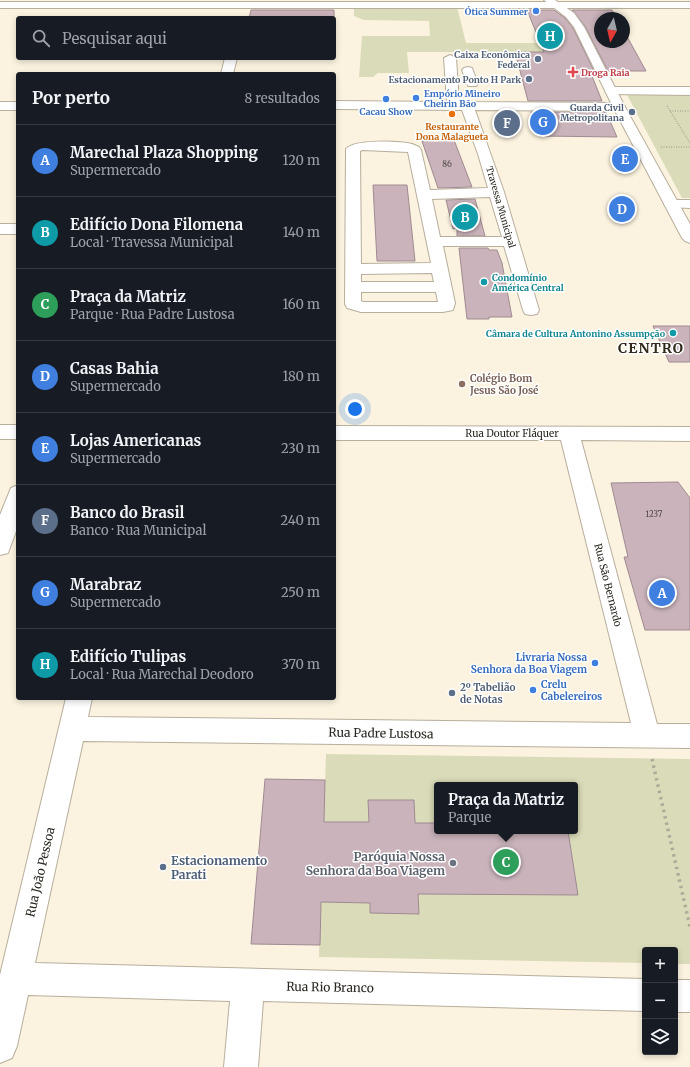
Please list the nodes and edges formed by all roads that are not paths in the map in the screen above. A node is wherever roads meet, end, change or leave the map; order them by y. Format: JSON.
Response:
{"nodes":[{"id":1,"x":245,"y":2,"type":"edge"},
{"id":2,"x":553,"y":2,"type":"edge"},
{"id":3,"x":650,"y":3,"type":"edge"},
{"id":4,"x":0,"y":4,"type":"edge"},
{"id":5,"x":115,"y":4,"type":"junction"},
{"id":6,"x":690,"y":5,"type":"edge"},
{"id":7,"x":108,"y":16,"type":"edge"},
{"id":8,"x":242,"y":16,"type":"edge"},
{"id":9,"x":450,"y":58,"type":"dead end"},
{"id":10,"x":230,"y":60,"type":"edge"},
{"id":11,"x":468,"y":70,"type":"dead end"},
{"id":12,"x":228,"y":72,"type":"edge"},
{"id":13,"x":472,"y":84,"type":"dead end"},
{"id":14,"x":611,"y":91,"type":"junction"},
{"id":15,"x":690,"y":91,"type":"edge"},
{"id":16,"x":336,"y":105,"type":"edge"},
{"id":17,"x":0,"y":106,"type":"edge"},
{"id":18,"x":16,"y":106,"type":"edge"},
{"id":19,"x":460,"y":106,"type":"junction"},
{"id":20,"x":618,"y":107,"type":"junction"},
{"id":21,"x":497,"y":192,"type":"junction"},
{"id":22,"x":424,"y":195,"type":"junction"},
{"id":23,"x":672,"y":204,"type":"junction"},
{"id":24,"x":690,"y":204,"type":"edge"},
{"id":25,"x":0,"y":229,"type":"edge"},
{"id":26,"x":16,"y":229,"type":"edge"},
{"id":27,"x":690,"y":238,"type":"edge"},
{"id":28,"x":511,"y":241,"type":"junction"},
{"id":29,"x":434,"y":242,"type":"junction"},
{"id":30,"x":440,"y":268,"type":"junction"},
{"id":31,"x":354,"y":269,"type":"junction"},
{"id":32,"x":531,"y":310,"type":"dead end"},
{"id":33,"x":0,"y":432,"type":"edge"},
{"id":34,"x":16,"y":432,"type":"edge"},
{"id":35,"x":336,"y":433,"type":"edge"},
{"id":36,"x":569,"y":434,"type":"junction"},
{"id":37,"x":690,"y":434,"type":"edge"},
{"id":38,"x":16,"y":499,"type":"edge"},
{"id":39,"x":0,"y":547,"type":"edge"},
{"id":40,"x":79,"y":700,"type":"edge"},
{"id":41,"x":72,"y":730,"type":"junction"},
{"id":42,"x":647,"y":736,"type":"junction"},
{"id":43,"x":690,"y":736,"type":"edge"},
{"id":44,"x":15,"y":979,"type":"junction"},
{"id":45,"x":248,"y":985,"type":"junction"},
{"id":46,"x":642,"y":995,"type":"edge"},
{"id":47,"x":678,"y":996,"type":"edge"},
{"id":48,"x":690,"y":996,"type":"edge"},
{"id":49,"x":0,"y":1046,"type":"edge"},
{"id":50,"x":241,"y":1067,"type":"edge"}],
"edges":[{"from":1,"to":2,"type":"street"},
{"from":1,"to":5,"type":"street"},
{"from":1,"to":8,"type":"street"},
{"from":2,"to":3,"type":"street"},
{"from":2,"to":14,"type":"street"},
{"from":3,"to":6,"type":"street"},
{"from":4,"to":5,"type":"street"},
{"from":5,"to":7,"type":"street"},
{"from":9,"to":19,"type":"street","name":"Travessa Municipal"},
{"from":10,"to":12,"type":"street"},
{"from":11,"to":13,"type":"street"},
{"from":14,"to":15,"type":"street"},
{"from":14,"to":20,"type":"street"},
{"from":16,"to":19,"type":"street"},
{"from":17,"to":18,"type":"street"},
{"from":19,"to":20,"type":"street"},
{"from":19,"to":21,"type":"street","name":"Travessa Municipal"},
{"from":20,"to":23,"type":"street"},
{"from":21,"to":22,"type":"street"},
{"from":21,"to":28,"type":"street","name":"Travessa Municipal"},
{"from":22,"to":29,"type":"street"},
{"from":22,"to":31,"type":"street"},
{"from":23,"to":24,"type":"street"},
{"from":23,"to":27,"type":"street"},
{"from":25,"to":26,"type":"street"},
{"from":28,"to":29,"type":"street"},
{"from":28,"to":32,"type":"street","name":"Travessa Municipal"},
{"from":29,"to":30,"type":"street"},
{"from":30,"to":31,"type":"street"},
{"from":30,"to":31,"type":"street"},
{"from":33,"to":34,"type":"street"},
{"from":35,"to":36,"type":"street","name":"Rua Doutor Fláquer"},
{"from":36,"to":37,"type":"street","name":"Rua Doutor Fláquer"},
{"from":36,"to":42,"type":"street","name":"Rua São Bernardo"},
{"from":38,"to":39,"type":"street"},
{"from":40,"to":41,"type":"street","name":"Rua João Pessoa"},
{"from":41,"to":42,"type":"street","name":"Rua Padre Lustosa"},
{"from":41,"to":44,"type":"street","name":"Rua João Pessoa"},
{"from":42,"to":43,"type":"street","name":"Rua Padre Lustosa"},
{"from":44,"to":45,"type":"street","name":"Rua Rio Branco"},
{"from":44,"to":49,"type":"street","name":"Rua João Pessoa"},
{"from":45,"to":46,"type":"street","name":"Rua Rio Branco"},
{"from":45,"to":50,"type":"street"},
{"from":47,"to":48,"type":"street"}]}
